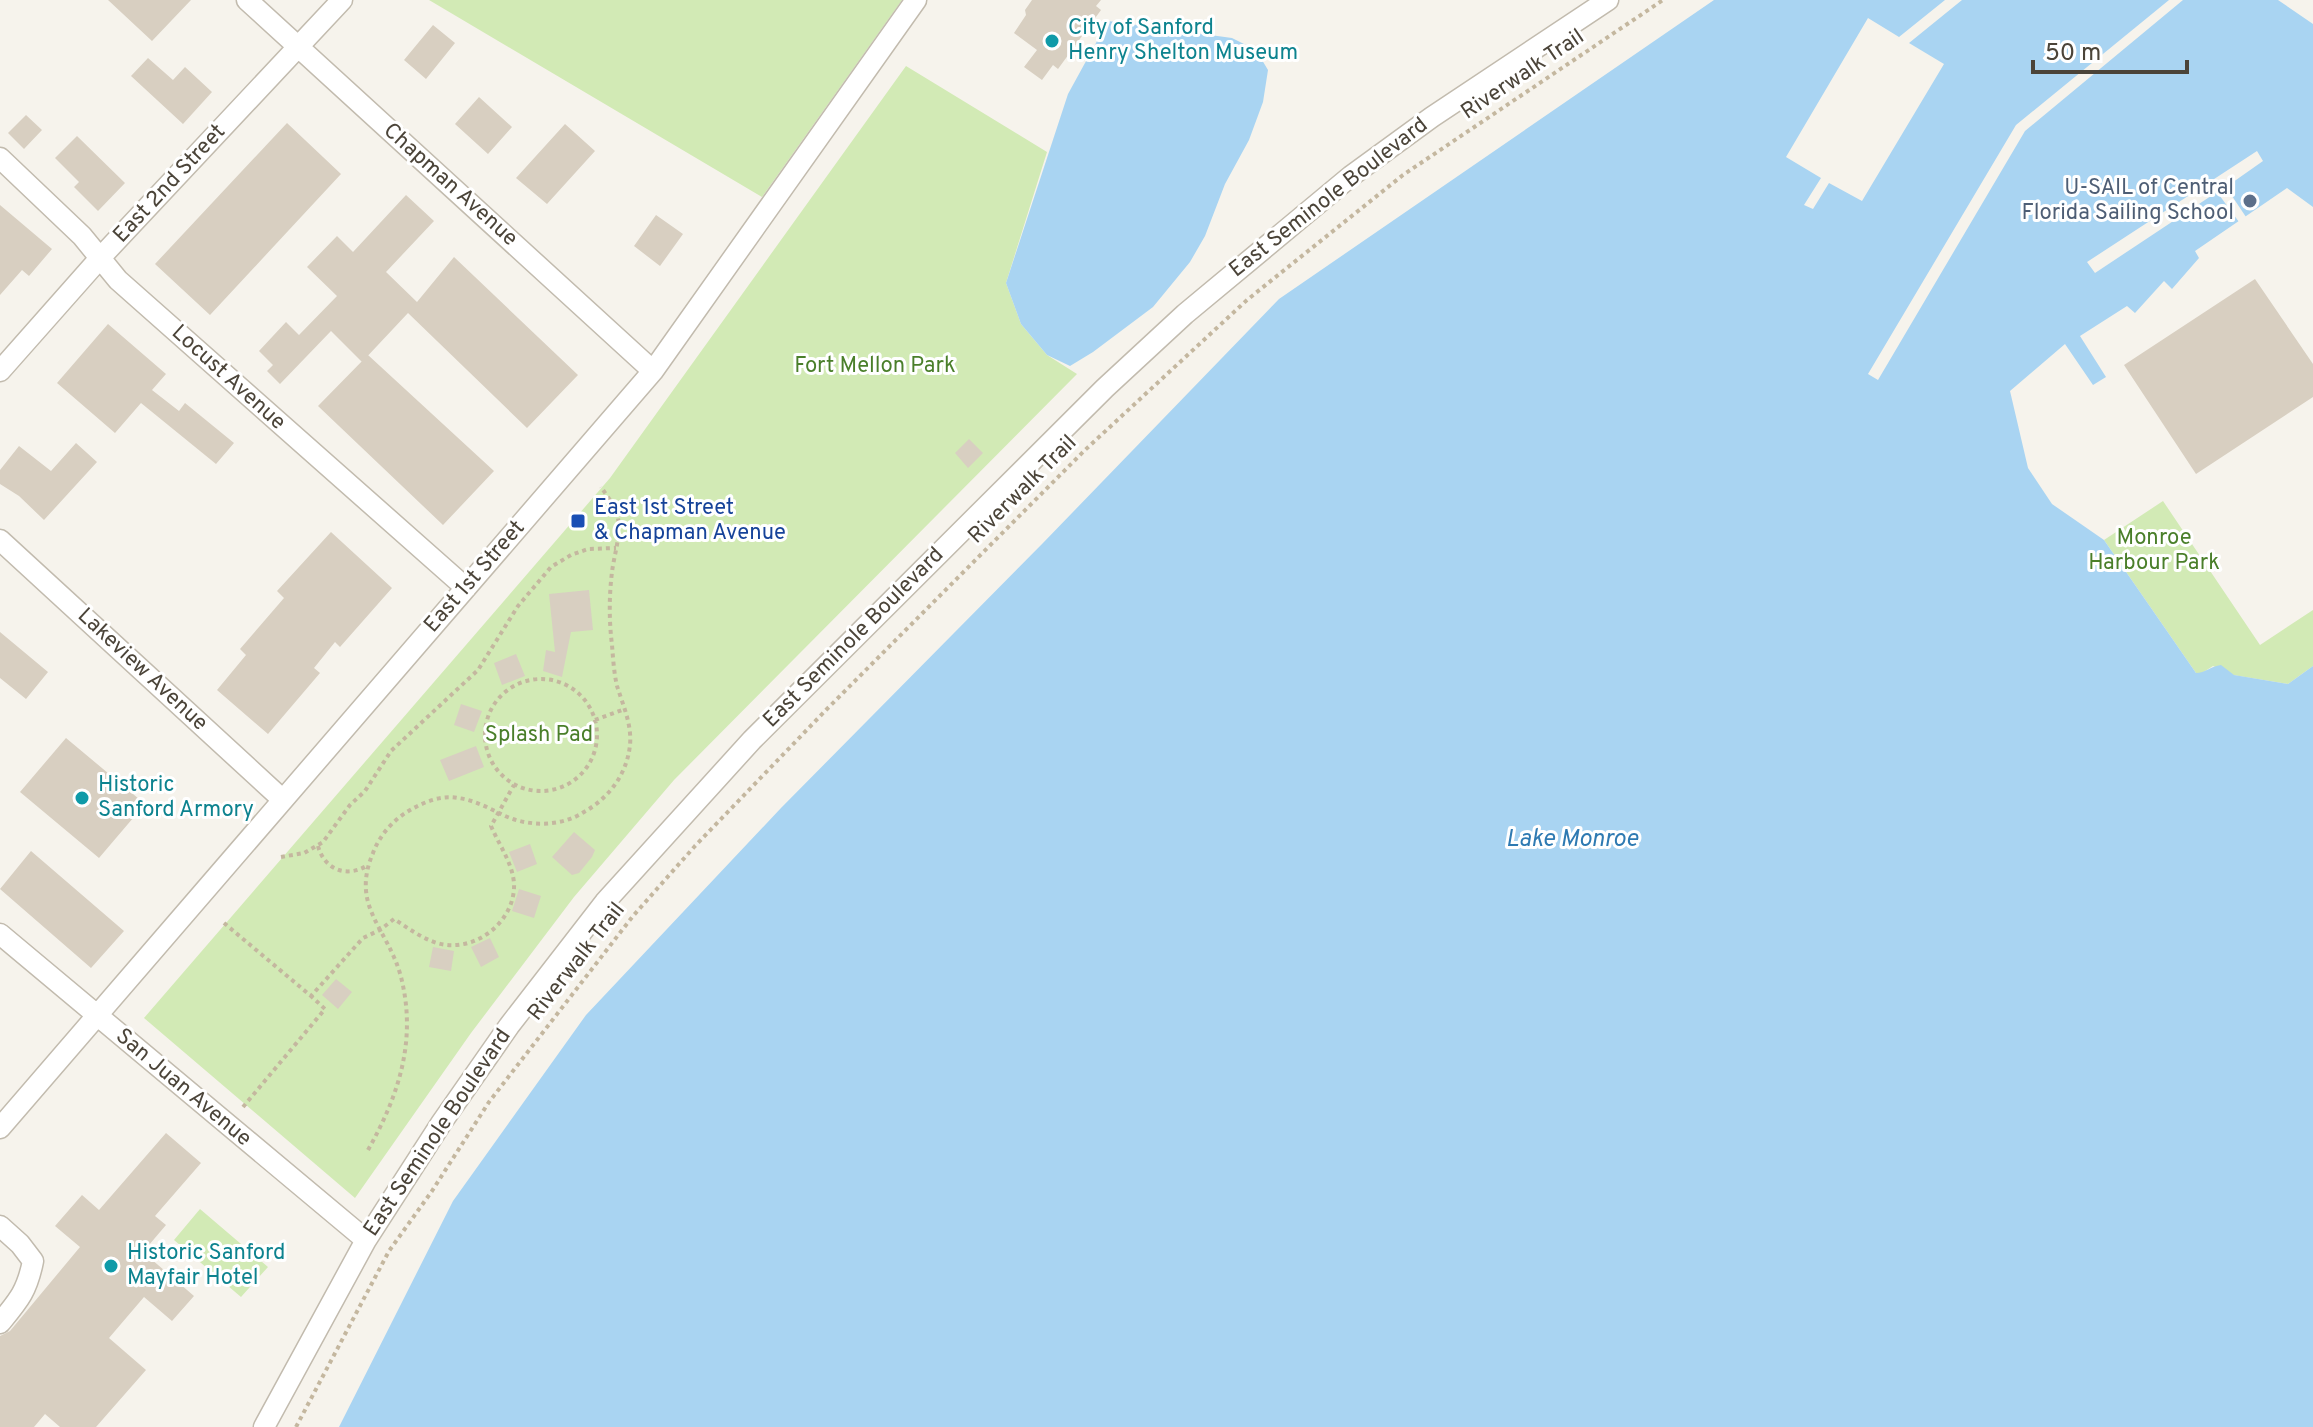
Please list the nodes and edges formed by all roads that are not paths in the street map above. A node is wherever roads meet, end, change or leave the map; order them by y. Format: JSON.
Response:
{"nodes":[{"id":1,"x":247,"y":0,"type":"edge"},
{"id":2,"x":342,"y":0,"type":"edge"},
{"id":3,"x":916,"y":0,"type":"edge"},
{"id":4,"x":1608,"y":0,"type":"edge"},
{"id":5,"x":299,"y":47,"type":"junction"},
{"id":6,"x":0,"y":158,"type":"edge"},
{"id":7,"x":100,"y":258,"type":"junction"},
{"id":8,"x":0,"y":371,"type":"edge"},
{"id":9,"x":653,"y":371,"type":"junction"},
{"id":10,"x":0,"y":540,"type":"edge"},
{"id":11,"x":466,"y":588,"type":"junction"},
{"id":12,"x":283,"y":800,"type":"junction"},
{"id":13,"x":0,"y":934,"type":"edge"},
{"id":14,"x":97,"y":1016,"type":"junction"},
{"id":15,"x":0,"y":1128,"type":"edge"},
{"id":16,"x":0,"y":1226,"type":"edge"},
{"id":17,"x":366,"y":1240,"type":"junction"},
{"id":18,"x":0,"y":1323,"type":"edge"},
{"id":19,"x":264,"y":1427,"type":"edge"}],
"edges":[{"from":1,"to":5,"type":"street","name":"Chapman Avenue"},
{"from":2,"to":5,"type":"street","name":"East 2nd Street"},
{"from":3,"to":9,"type":"street","name":"East 1st Street"},
{"from":4,"to":17,"type":"street","name":"East Seminole Boulevard"},
{"from":5,"to":7,"type":"street","name":"East 2nd Street"},
{"from":5,"to":9,"type":"street","name":"Chapman Avenue"},
{"from":6,"to":7,"type":"street","name":"Locust Avenue"},
{"from":7,"to":8,"type":"street","name":"East 2nd Street"},
{"from":7,"to":11,"type":"street","name":"Locust Avenue"},
{"from":9,"to":11,"type":"street","name":"East 1st Street"},
{"from":10,"to":12,"type":"street","name":"Lakeview Avenue"},
{"from":11,"to":12,"type":"street","name":"East 1st Street"},
{"from":12,"to":14,"type":"street","name":"East 1st Street"},
{"from":13,"to":14,"type":"street","name":"San Juan Avenue"},
{"from":14,"to":15,"type":"street","name":"East 1st Street"},
{"from":14,"to":17,"type":"street","name":"San Juan Avenue"},
{"from":16,"to":18,"type":"street"},
{"from":17,"to":19,"type":"street","name":"East Seminole Boulevard"}]}
